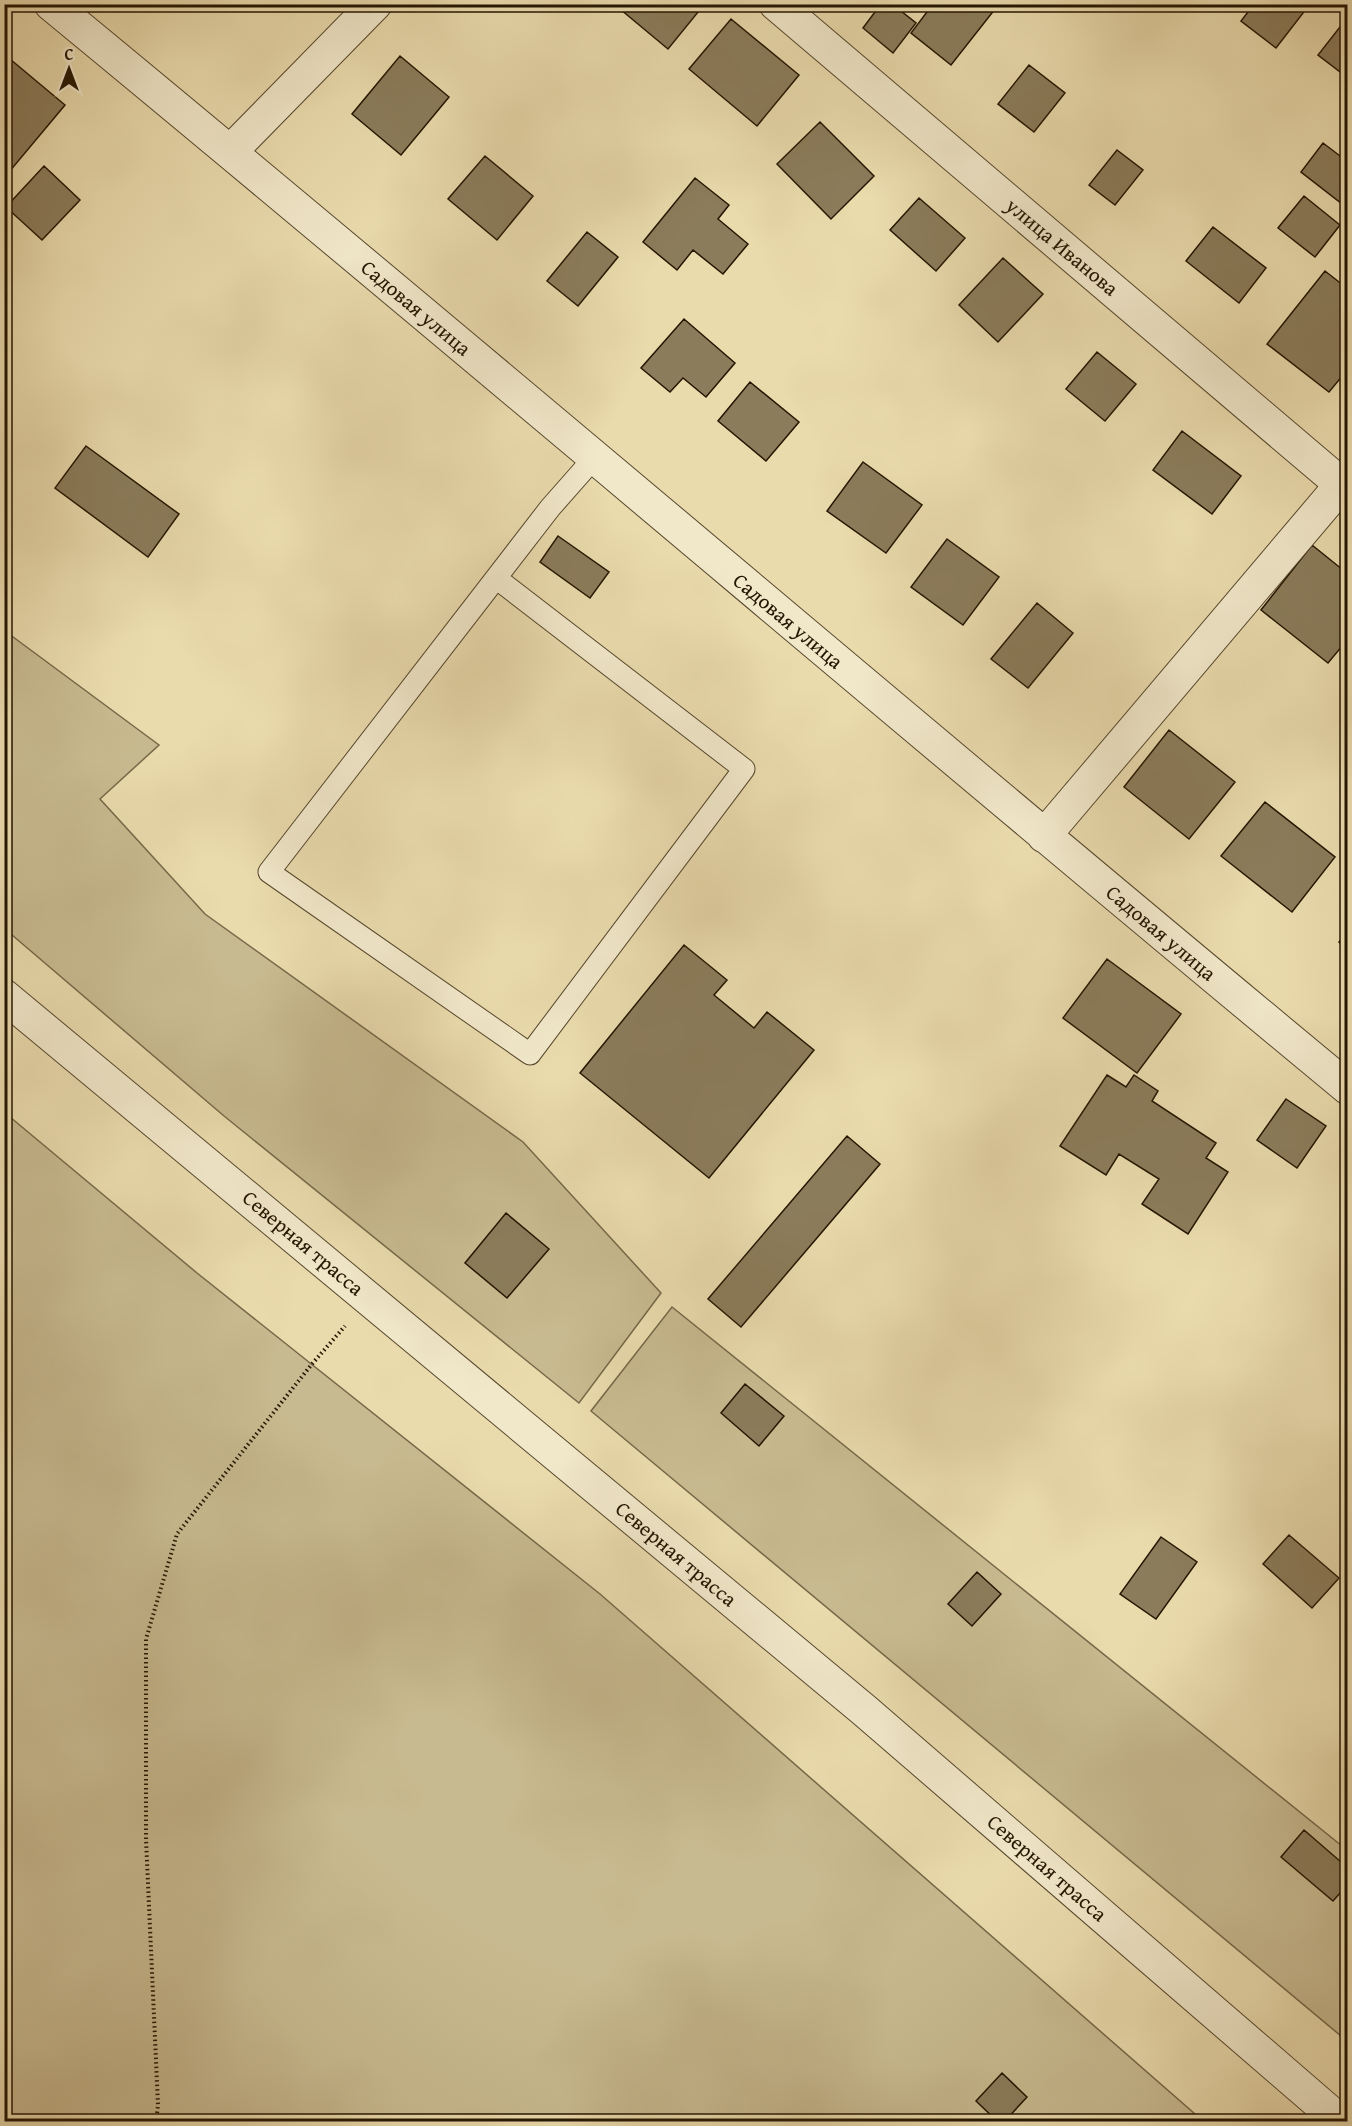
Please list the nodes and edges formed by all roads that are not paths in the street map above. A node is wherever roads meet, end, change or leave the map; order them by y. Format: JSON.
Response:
{"nodes":[{"id":1,"x":51,"y":4,"type":"edge"},
{"id":2,"x":375,"y":4,"type":"edge"},
{"id":3,"x":776,"y":4,"type":"edge"},
{"id":4,"x":230,"y":152,"type":"junction"},
{"id":5,"x":594,"y":458,"type":"junction"},
{"id":6,"x":1345,"y":484,"type":"edge"},
{"id":7,"x":496,"y":578,"type":"junction"},
{"id":8,"x":1044,"y":836,"type":"junction"},
{"id":9,"x":4,"y":996,"type":"edge"},
{"id":10,"x":1347,"y":1088,"type":"edge"},
{"id":11,"x":1341,"y":2121,"type":"edge"}],
"edges":[{"from":1,"to":4,"type":"street","name":"Садовая улица"},
{"from":2,"to":4,"type":"street"},
{"from":3,"to":6,"type":"street","name":"улица Иванова"},
{"from":4,"to":5,"type":"street","name":"Садовая улица"},
{"from":5,"to":7,"type":"lane"},
{"from":5,"to":8,"type":"street","name":"Садовая улица"},
{"from":6,"to":8,"type":"street"},
{"from":7,"to":7,"type":"lane"},
{"from":8,"to":10,"type":"street","name":"Садовая улица"},
{"from":9,"to":11,"type":"street","name":"Северная трасса"}]}
